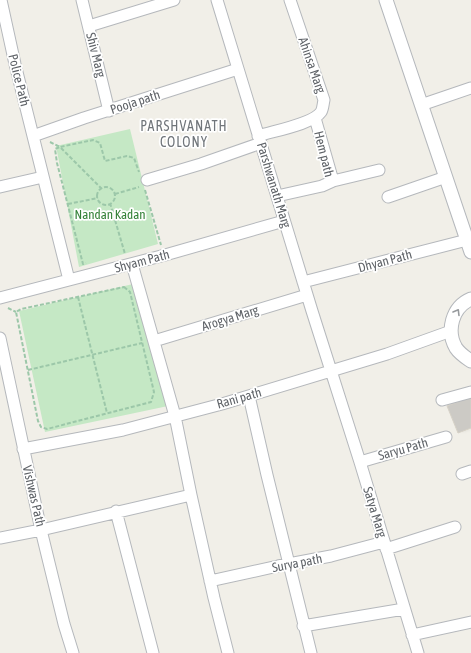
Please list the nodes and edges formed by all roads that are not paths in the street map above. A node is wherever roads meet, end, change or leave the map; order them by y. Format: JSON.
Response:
{"nodes":[{"id":1,"x":1,"y":0,"type":"edge"},
{"id":2,"x":82,"y":0,"type":"edge"},
{"id":3,"x":174,"y":0,"type":"edge"},
{"id":4,"x":217,"y":0,"type":"edge"},
{"id":5,"x":290,"y":0,"type":"edge"},
{"id":6,"x":386,"y":0,"type":"edge"},
{"id":7,"x":89,"y":26,"type":"junction"},
{"id":8,"x":238,"y":69,"type":"junction"},
{"id":9,"x":471,"y":88,"type":"edge"},
{"id":10,"x":421,"y":105,"type":"junction"},
{"id":11,"x":109,"y":111,"type":"junction"},
{"id":12,"x":315,"y":118,"type":"junction"},
{"id":13,"x":35,"y":136,"type":"junction"},
{"id":14,"x":260,"y":139,"type":"junction"},
{"id":15,"x":379,"y":170,"type":"dead end"},
{"id":16,"x":143,"y":176,"type":"road end"},
{"id":17,"x":43,"y":177,"type":"junction"},
{"id":18,"x":446,"y":178,"type":"junction"},
{"id":19,"x":333,"y":181,"type":"junction"},
{"id":20,"x":0,"y":187,"type":"edge"},
{"id":21,"x":277,"y":196,"type":"junction"},
{"id":22,"x":388,"y":197,"type":"dead end"},
{"id":23,"x":284,"y":221,"type":"junction"},
{"id":24,"x":467,"y":240,"type":"junction"},
{"id":25,"x":471,"y":252,"type":"edge"},
{"id":26,"x":132,"y":264,"type":"junction"},
{"id":27,"x":69,"y":280,"type":"junction"},
{"id":28,"x":303,"y":282,"type":"junction"},
{"id":29,"x":307,"y":295,"type":"junction"},
{"id":30,"x":0,"y":298,"type":"edge"},
{"id":31,"x":471,"y":299,"type":"edge"},
{"id":32,"x":451,"y":331,"type":"junction"},
{"id":33,"x":0,"y":338,"type":"edge"},
{"id":34,"x":154,"y":341,"type":"junction"},
{"id":35,"x":471,"y":360,"type":"edge"},
{"id":36,"x":330,"y":370,"type":"junction"},
{"id":37,"x":471,"y":392,"type":"edge"},
{"id":38,"x":250,"y":396,"type":"junction"},
{"id":39,"x":442,"y":400,"type":"dead end"},
{"id":40,"x":175,"y":416,"type":"junction"},
{"id":41,"x":446,"y":437,"type":"dead end"},
{"id":42,"x":23,"y":449,"type":"junction"},
{"id":43,"x":360,"y":462,"type":"junction"},
{"id":44,"x":191,"y":495,"type":"junction"},
{"id":45,"x":116,"y":511,"type":"junction"},
{"id":46,"x":455,"y":526,"type":"dead end"},
{"id":47,"x":41,"y":530,"type":"junction"},
{"id":48,"x":0,"y":538,"type":"edge"},
{"id":49,"x":385,"y":545,"type":"junction"},
{"id":50,"x":288,"y":564,"type":"junction"},
{"id":51,"x":210,"y":581,"type":"junction"},
{"id":52,"x":404,"y":609,"type":"junction"},
{"id":53,"x":471,"y":622,"type":"edge"},
{"id":54,"x":303,"y":626,"type":"junction"},
{"id":55,"x":412,"y":635,"type":"junction"},
{"id":56,"x":73,"y":653,"type":"edge"},
{"id":57,"x":153,"y":653,"type":"edge"},
{"id":58,"x":228,"y":653,"type":"edge"},
{"id":59,"x":310,"y":653,"type":"edge"},
{"id":60,"x":418,"y":653,"type":"edge"}],
"edges":[{"from":1,"to":13,"type":"street","name":"Police Path"},
{"from":2,"to":7,"type":"street","name":"Shiv Marg"},
{"from":3,"to":7,"type":"street"},
{"from":4,"to":8,"type":"street","name":"Parshwanath Marg"},
{"from":5,"to":12,"type":"street","name":"Ahinsa Marg"},
{"from":6,"to":10,"type":"street"},
{"from":7,"to":11,"type":"street","name":"Shiv Marg"},
{"from":8,"to":11,"type":"street","name":"Pooja path"},
{"from":8,"to":14,"type":"street","name":"Parshwanath Marg"},
{"from":9,"to":10,"type":"street"},
{"from":10,"to":18,"type":"street"},
{"from":11,"to":13,"type":"street","name":"Pooja path"},
{"from":12,"to":14,"type":"street"},
{"from":12,"to":19,"type":"street","name":"Hem path"},
{"from":13,"to":17,"type":"street","name":"Police Path"},
{"from":14,"to":16,"type":"street"},
{"from":14,"to":21,"type":"street","name":"Parshwanath Marg"},
{"from":15,"to":19,"type":"street"},
{"from":17,"to":20,"type":"street"},
{"from":17,"to":27,"type":"street","name":"Police Path"},
{"from":18,"to":22,"type":"street"},
{"from":18,"to":24,"type":"street"},
{"from":19,"to":21,"type":"street","name":"Hem path"},
{"from":21,"to":23,"type":"street","name":"Parshwanath Marg"},
{"from":23,"to":26,"type":"street","name":"Shyam Path"},
{"from":23,"to":28,"type":"street","name":"Parshwanath Marg"},
{"from":24,"to":25,"type":"street"},
{"from":24,"to":28,"type":"street","name":"Dhyan Path"},
{"from":26,"to":27,"type":"street","name":"Shyam Path"},
{"from":26,"to":34,"type":"street"},
{"from":27,"to":30,"type":"street","name":"Shyam Path"},
{"from":28,"to":29,"type":"street","name":"Parshwanath Marg"},
{"from":29,"to":34,"type":"street","name":"Arogya Marg"},
{"from":29,"to":36,"type":"street","name":"Parshwanath Marg"},
{"from":32,"to":31,"type":"street","one_way":true},
{"from":32,"to":35,"type":"street"},
{"from":32,"to":36,"type":"street","name":"Rani path"},
{"from":33,"to":42,"type":"street","name":"Vishwas Path"},
{"from":34,"to":40,"type":"street"},
{"from":36,"to":38,"type":"street","name":"Rani path"},
{"from":36,"to":43,"type":"street","name":"Satya Marg"},
{"from":37,"to":39,"type":"street"},
{"from":38,"to":40,"type":"street","name":"Rani path"},
{"from":38,"to":50,"type":"street"},
{"from":40,"to":42,"type":"street","name":"Rani path"},
{"from":40,"to":44,"type":"street"},
{"from":41,"to":43,"type":"street","name":"Saryu Path"},
{"from":42,"to":47,"type":"street","name":"Vishwas Path"},
{"from":43,"to":49,"type":"street","name":"Satya Marg"},
{"from":44,"to":45,"type":"street"},
{"from":44,"to":51,"type":"street"},
{"from":45,"to":47,"type":"street"},
{"from":45,"to":57,"type":"street"},
{"from":46,"to":49,"type":"street","name":"Surya path"},
{"from":47,"to":48,"type":"street"},
{"from":47,"to":56,"type":"street","name":"Vishwas Path"},
{"from":49,"to":50,"type":"street","name":"Surya path"},
{"from":49,"to":52,"type":"street","name":"Satya Marg"},
{"from":50,"to":51,"type":"street","name":"Surya path"},
{"from":50,"to":54,"type":"street"},
{"from":51,"to":58,"type":"street"},
{"from":52,"to":54,"type":"street"},
{"from":52,"to":55,"type":"street","name":"Satya Marg"},
{"from":53,"to":55,"type":"street"},
{"from":54,"to":59,"type":"street"},
{"from":55,"to":60,"type":"street","name":"Satya Marg"}]}
